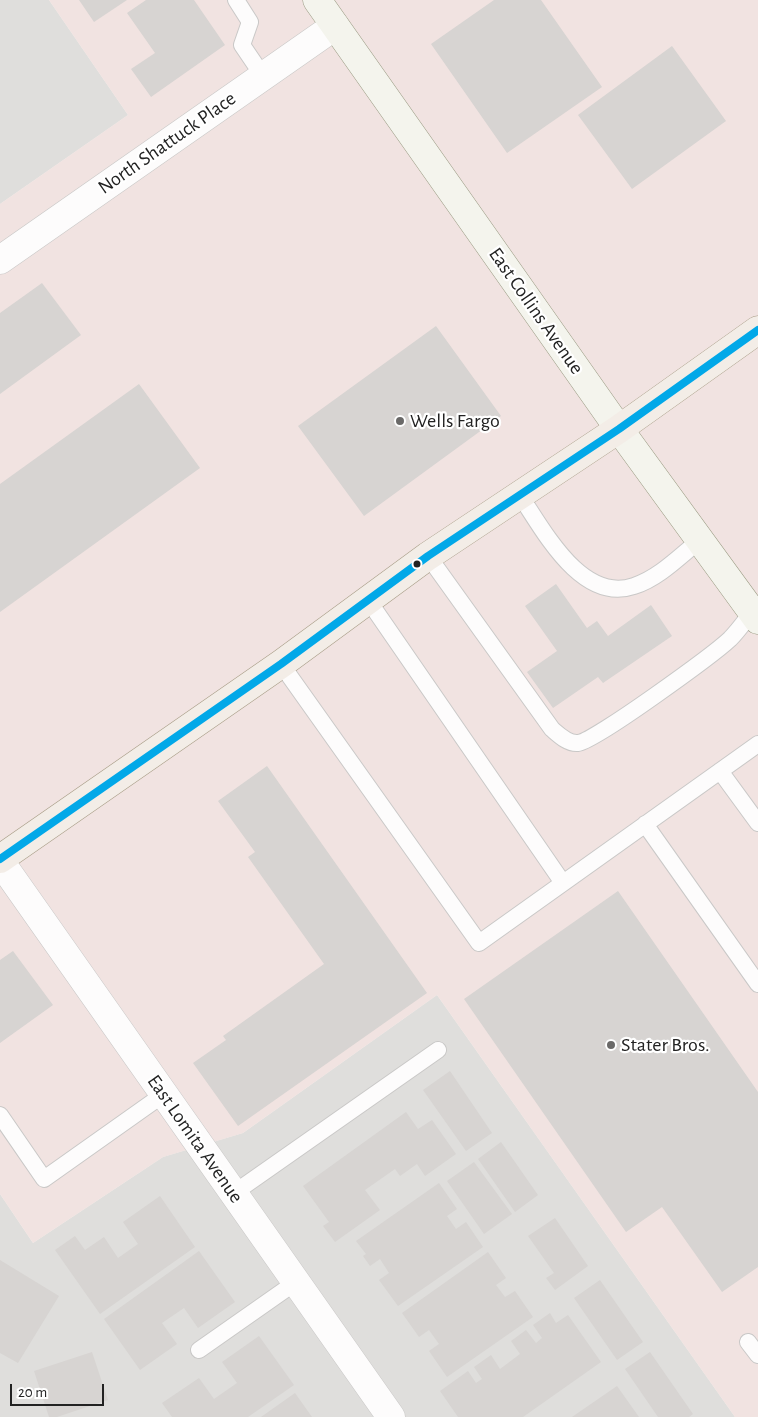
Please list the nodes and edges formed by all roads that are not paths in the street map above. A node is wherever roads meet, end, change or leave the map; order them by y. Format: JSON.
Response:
{"nodes":[{"id":1,"x":236,"y":0,"type":"edge"},
{"id":2,"x":317,"y":0,"type":"edge"},
{"id":3,"x":335,"y":26,"type":"junction"},
{"id":4,"x":263,"y":76,"type":"junction"},
{"id":5,"x":0,"y":260,"type":"edge"},
{"id":6,"x":758,"y":330,"type":"edge"},
{"id":7,"x":619,"y":429,"type":"junction"},
{"id":8,"x":519,"y":494,"type":"junction"},
{"id":9,"x":700,"y":540,"type":"junction"},
{"id":10,"x":428,"y":556,"type":"junction"},
{"id":11,"x":368,"y":600,"type":"junction"},
{"id":12,"x":755,"y":616,"type":"edge"},
{"id":13,"x":281,"y":664,"type":"junction"},
{"id":14,"x":758,"y":744,"type":"edge"},
{"id":15,"x":720,"y":771,"type":"junction"},
{"id":16,"x":758,"y":823,"type":"edge"},
{"id":17,"x":645,"y":824,"type":"junction"},
{"id":18,"x":0,"y":860,"type":"edge"},
{"id":19,"x":563,"y":883,"type":"junction"},
{"id":20,"x":758,"y":984,"type":"edge"},
{"id":21,"x":438,"y":1050,"type":"dead end"},
{"id":22,"x":164,"y":1094,"type":"junction"},
{"id":23,"x":0,"y":1115,"type":"edge"},
{"id":24,"x":234,"y":1193,"type":"junction"},
{"id":25,"x":296,"y":1282,"type":"junction"},
{"id":26,"x":199,"y":1350,"type":"dead end"},
{"id":27,"x":391,"y":1417,"type":"edge"}],
"edges":[{"from":1,"to":4,"type":"lane"},
{"from":2,"to":3,"type":"street","name":"East Collins Avenue"},
{"from":3,"to":4,"type":"street","name":"North Shattuck Place"},
{"from":3,"to":7,"type":"street","name":"East Collins Avenue"},
{"from":4,"to":5,"type":"street","name":"North Shattuck Place"},
{"from":6,"to":7,"type":"main road"},
{"from":7,"to":8,"type":"main road"},
{"from":7,"to":9,"type":"street","name":"East Collins Avenue"},
{"from":8,"to":9,"type":"lane"},
{"from":8,"to":10,"type":"main road"},
{"from":9,"to":12,"type":"street","name":"East Collins Avenue"},
{"from":10,"to":11,"type":"main road"},
{"from":10,"to":12,"type":"lane"},
{"from":11,"to":13,"type":"main road"},
{"from":11,"to":19,"type":"lane"},
{"from":13,"to":18,"type":"main road"},
{"from":13,"to":19,"type":"lane"},
{"from":14,"to":15,"type":"lane"},
{"from":15,"to":16,"type":"lane"},
{"from":15,"to":17,"type":"lane"},
{"from":17,"to":19,"type":"lane"},
{"from":17,"to":20,"type":"lane"},
{"from":18,"to":22,"type":"street","name":"East Lomita Avenue"},
{"from":21,"to":24,"type":"lane"},
{"from":22,"to":23,"type":"lane"},
{"from":22,"to":24,"type":"street","name":"East Lomita Avenue"},
{"from":24,"to":25,"type":"street","name":"East Lomita Avenue"},
{"from":25,"to":26,"type":"lane"},
{"from":25,"to":27,"type":"street","name":"East Lomita Avenue"}]}
